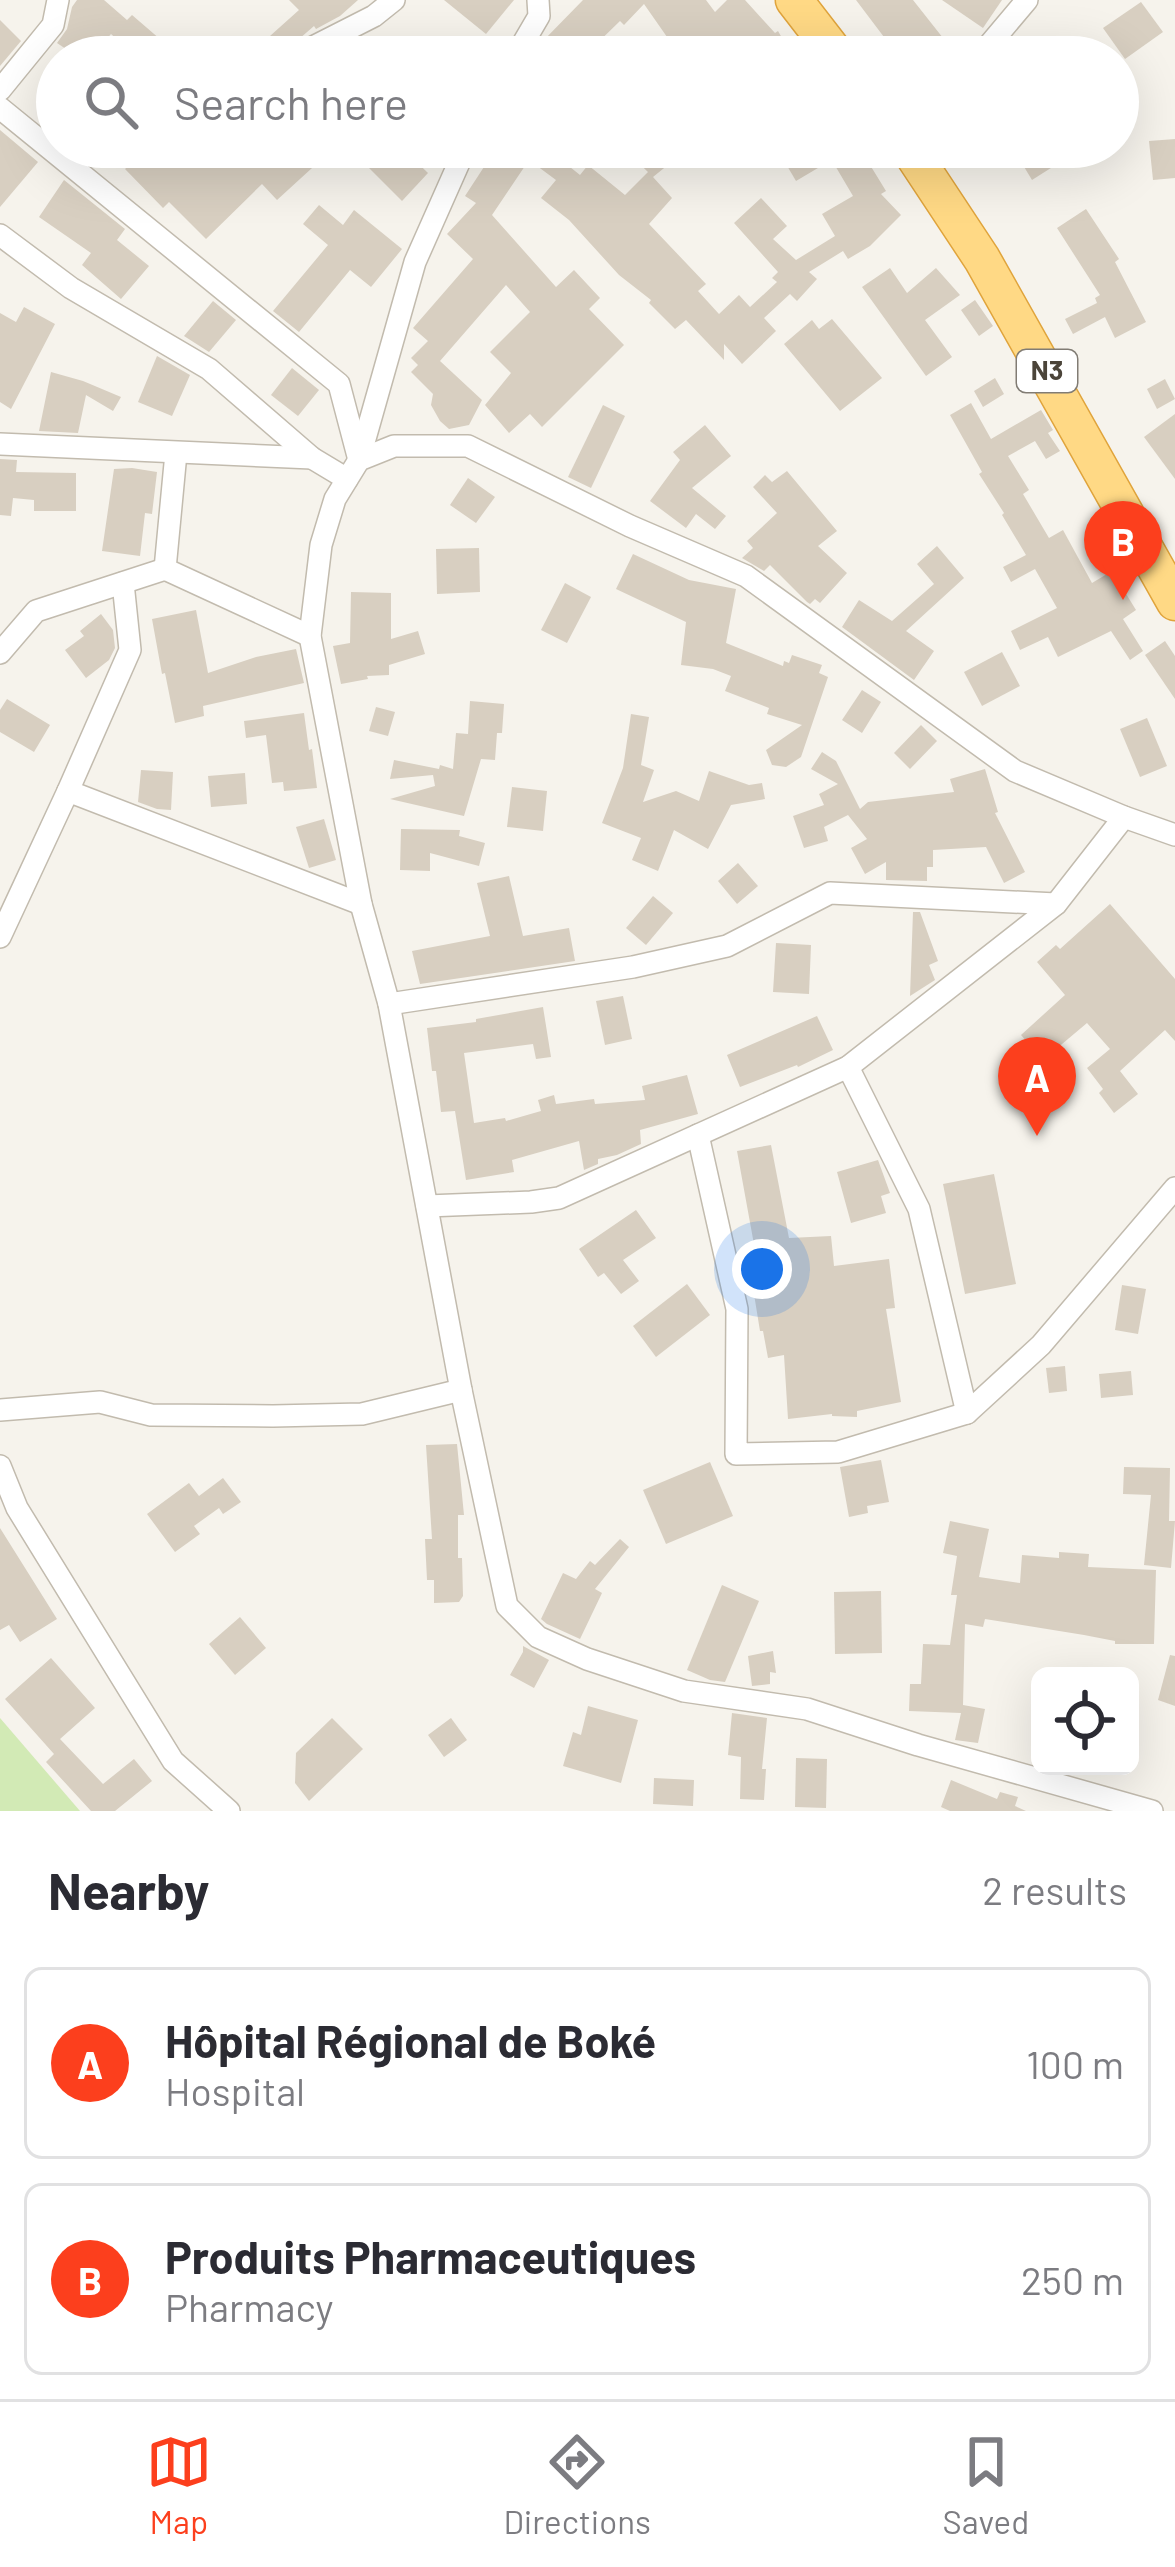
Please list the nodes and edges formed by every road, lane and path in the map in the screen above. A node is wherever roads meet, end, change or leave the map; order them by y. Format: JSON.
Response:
{"nodes":[{"id":1,"x":58,"y":0,"type":"edge"},
{"id":2,"x":394,"y":0,"type":"edge"},
{"id":3,"x":538,"y":0,"type":"edge"},
{"id":4,"x":794,"y":0,"type":"edge"},
{"id":5,"x":1027,"y":0,"type":"edge"},
{"id":6,"x":44,"y":36,"type":"edge"},
{"id":7,"x":335,"y":36,"type":"edge"},
{"id":8,"x":527,"y":36,"type":"edge"},
{"id":9,"x":822,"y":36,"type":"edge"},
{"id":10,"x":997,"y":36,"type":"edge"},
{"id":11,"x":36,"y":46,"type":"edge"},
{"id":12,"x":0,"y":89,"type":"edge"},
{"id":13,"x":0,"y":108,"type":"edge"},
{"id":14,"x":36,"y":137,"type":"edge"},
{"id":15,"x":74,"y":168,"type":"edge"},
{"id":16,"x":457,"y":168,"type":"edge"},
{"id":17,"x":922,"y":168,"type":"edge"},
{"id":18,"x":0,"y":235,"type":"edge"},
{"id":19,"x":0,"y":445,"type":"edge"},
{"id":20,"x":176,"y":453,"type":"junction"},
{"id":21,"x":312,"y":458,"type":"junction"},
{"id":22,"x":353,"y":469,"type":"junction"},
{"id":23,"x":165,"y":569,"type":"junction"},
{"id":24,"x":123,"y":583,"type":"junction"},
{"id":25,"x":1175,"y":602,"type":"edge"},
{"id":26,"x":310,"y":636,"type":"junction"},
{"id":27,"x":0,"y":653,"type":"edge"},
{"id":28,"x":68,"y":791,"type":"junction"},
{"id":29,"x":1124,"y":817,"type":"junction"},
{"id":30,"x":1175,"y":835,"type":"edge"},
{"id":31,"x":362,"y":904,"type":"junction"},
{"id":32,"x":1056,"y":904,"type":"junction"},
{"id":33,"x":0,"y":937,"type":"edge"},
{"id":34,"x":389,"y":1004,"type":"junction"},
{"id":35,"x":848,"y":1067,"type":"junction"},
{"id":36,"x":698,"y":1135,"type":"junction"},
{"id":37,"x":1175,"y":1188,"type":"edge"},
{"id":38,"x":427,"y":1206,"type":"junction"},
{"id":39,"x":461,"y":1390,"type":"junction"},
{"id":40,"x":0,"y":1410,"type":"edge"},
{"id":41,"x":967,"y":1413,"type":"junction"},
{"id":42,"x":0,"y":1466,"type":"edge"},
{"id":43,"x":229,"y":1811,"type":"edge"},
{"id":44,"x":1152,"y":1811,"type":"edge"}],
"edges":[{"from":1,"to":6,"type":"street"},
{"from":2,"to":7,"type":"street"},
{"from":3,"to":8,"type":"street"},
{"from":4,"to":9,"type":"highway"},
{"from":5,"to":10,"type":"street"},
{"from":11,"to":12,"type":"street"},
{"from":13,"to":14,"type":"street"},
{"from":15,"to":22,"type":"street"},
{"from":16,"to":22,"type":"street"},
{"from":17,"to":25,"type":"highway","number":"N3"},
{"from":18,"to":21,"type":"street"},
{"from":19,"to":20,"type":"street"},
{"from":20,"to":21,"type":"street"},
{"from":20,"to":23,"type":"street"},
{"from":21,"to":22,"type":"street"},
{"from":22,"to":26,"type":"street"},
{"from":22,"to":29,"type":"street"},
{"from":23,"to":24,"type":"street"},
{"from":23,"to":26,"type":"street"},
{"from":24,"to":27,"type":"street"},
{"from":24,"to":28,"type":"street"},
{"from":26,"to":31,"type":"street"},
{"from":28,"to":31,"type":"street"},
{"from":28,"to":33,"type":"street"},
{"from":29,"to":30,"type":"street"},
{"from":29,"to":32,"type":"street"},
{"from":31,"to":34,"type":"street"},
{"from":32,"to":34,"type":"street"},
{"from":32,"to":35,"type":"street"},
{"from":34,"to":38,"type":"street"},
{"from":35,"to":36,"type":"street"},
{"from":35,"to":41,"type":"street"},
{"from":36,"to":38,"type":"street"},
{"from":36,"to":41,"type":"street"},
{"from":37,"to":41,"type":"street"},
{"from":38,"to":39,"type":"street"},
{"from":39,"to":40,"type":"street"},
{"from":39,"to":44,"type":"street"},
{"from":42,"to":43,"type":"street"}]}
